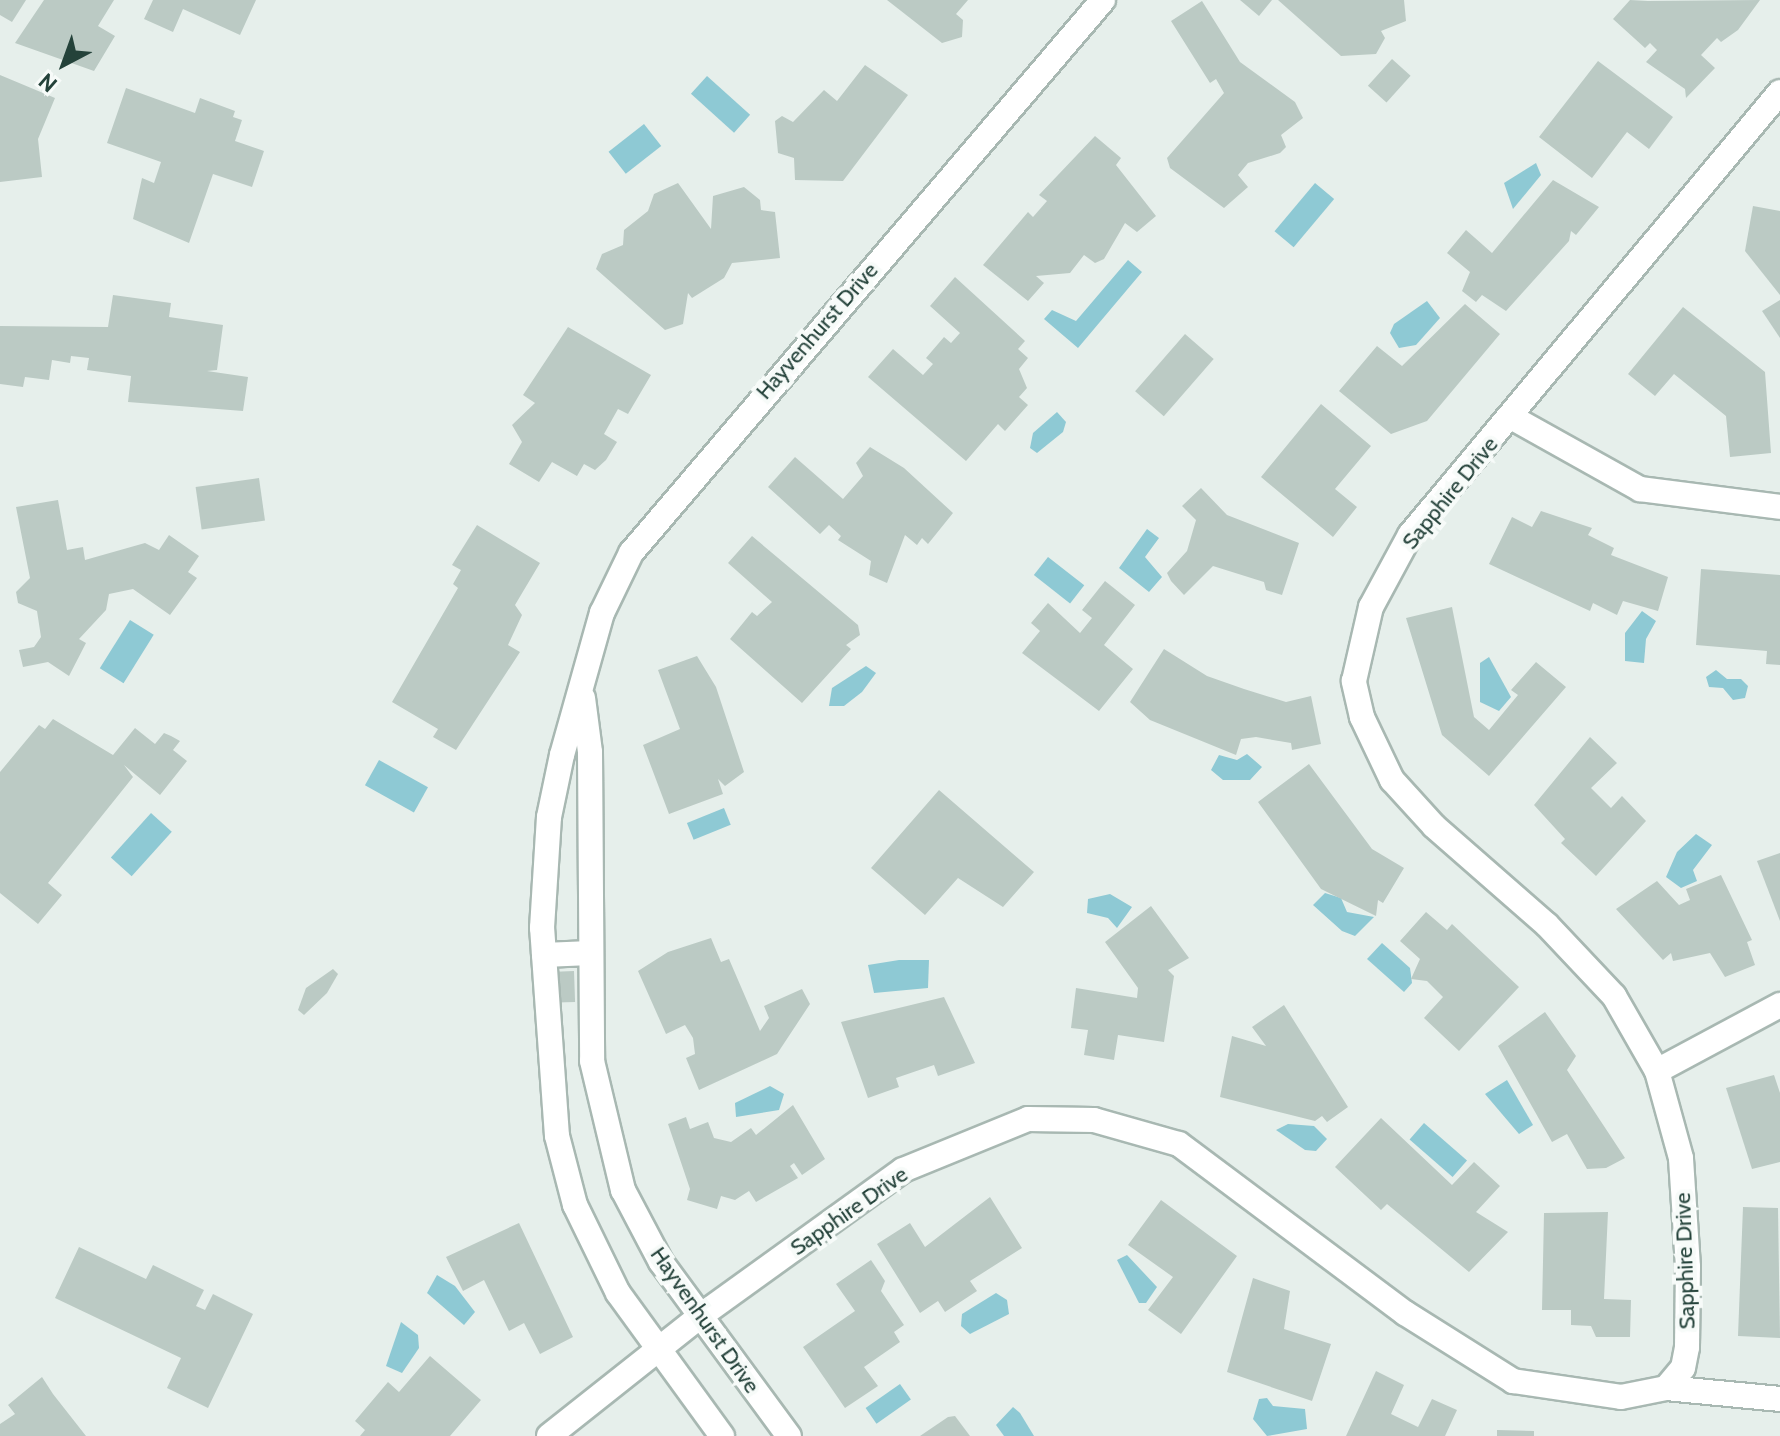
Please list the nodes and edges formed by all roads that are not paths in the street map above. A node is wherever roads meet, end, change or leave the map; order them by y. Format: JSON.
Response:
{"nodes":[{"id":1,"x":1103,"y":0,"type":"edge"},
{"id":2,"x":1780,"y":92,"type":"edge"},
{"id":3,"x":1511,"y":417,"type":"junction"},
{"id":4,"x":1780,"y":507,"type":"edge"},
{"id":5,"x":582,"y":692,"type":"junction"},
{"id":6,"x":590,"y":953,"type":"junction"},
{"id":7,"x":544,"y":955,"type":"junction"},
{"id":8,"x":1780,"y":1005,"type":"edge"},
{"id":9,"x":592,"y":1061,"type":"junction"},
{"id":10,"x":549,"y":1067,"type":"junction"},
{"id":11,"x":1657,"y":1071,"type":"junction"},
{"id":12,"x":699,"y":1317,"type":"junction"},
{"id":13,"x":655,"y":1350,"type":"junction"},
{"id":14,"x":1666,"y":1388,"type":"junction"},
{"id":15,"x":1780,"y":1399,"type":"edge"},
{"id":16,"x":549,"y":1436,"type":"edge"},
{"id":17,"x":722,"y":1436,"type":"edge"},
{"id":18,"x":789,"y":1436,"type":"edge"}],
"edges":[{"from":1,"to":5,"type":"street","name":"Hayvenhurst Drive"},
{"from":2,"to":3,"type":"street","name":"Sapphire Drive"},
{"from":3,"to":4,"type":"street"},
{"from":3,"to":11,"type":"street","name":"Sapphire Drive"},
{"from":5,"to":6,"type":"street","name":"Hayvenhurst Drive"},
{"from":5,"to":7,"type":"street","name":"Hayvenhurst Drive"},
{"from":6,"to":7,"type":"street"},
{"from":6,"to":9,"type":"street","name":"Hayvenhurst Drive"},
{"from":7,"to":10,"type":"street","name":"Hayvenhurst Drive"},
{"from":8,"to":11,"type":"street"},
{"from":9,"to":10,"type":"street"},
{"from":9,"to":12,"type":"street","name":"Hayvenhurst Drive"},
{"from":10,"to":13,"type":"street","name":"Hayvenhurst Drive"},
{"from":11,"to":14,"type":"street","name":"Sapphire Drive"},
{"from":12,"to":13,"type":"street","name":"Sapphire Drive"},
{"from":12,"to":14,"type":"street","name":"Sapphire Drive"},
{"from":12,"to":18,"type":"street","name":"Hayvenhurst Drive"},
{"from":13,"to":16,"type":"street","name":"Sapphire Drive"},
{"from":13,"to":17,"type":"street","name":"Hayvenhurst Drive"},
{"from":14,"to":15,"type":"street"}]}
